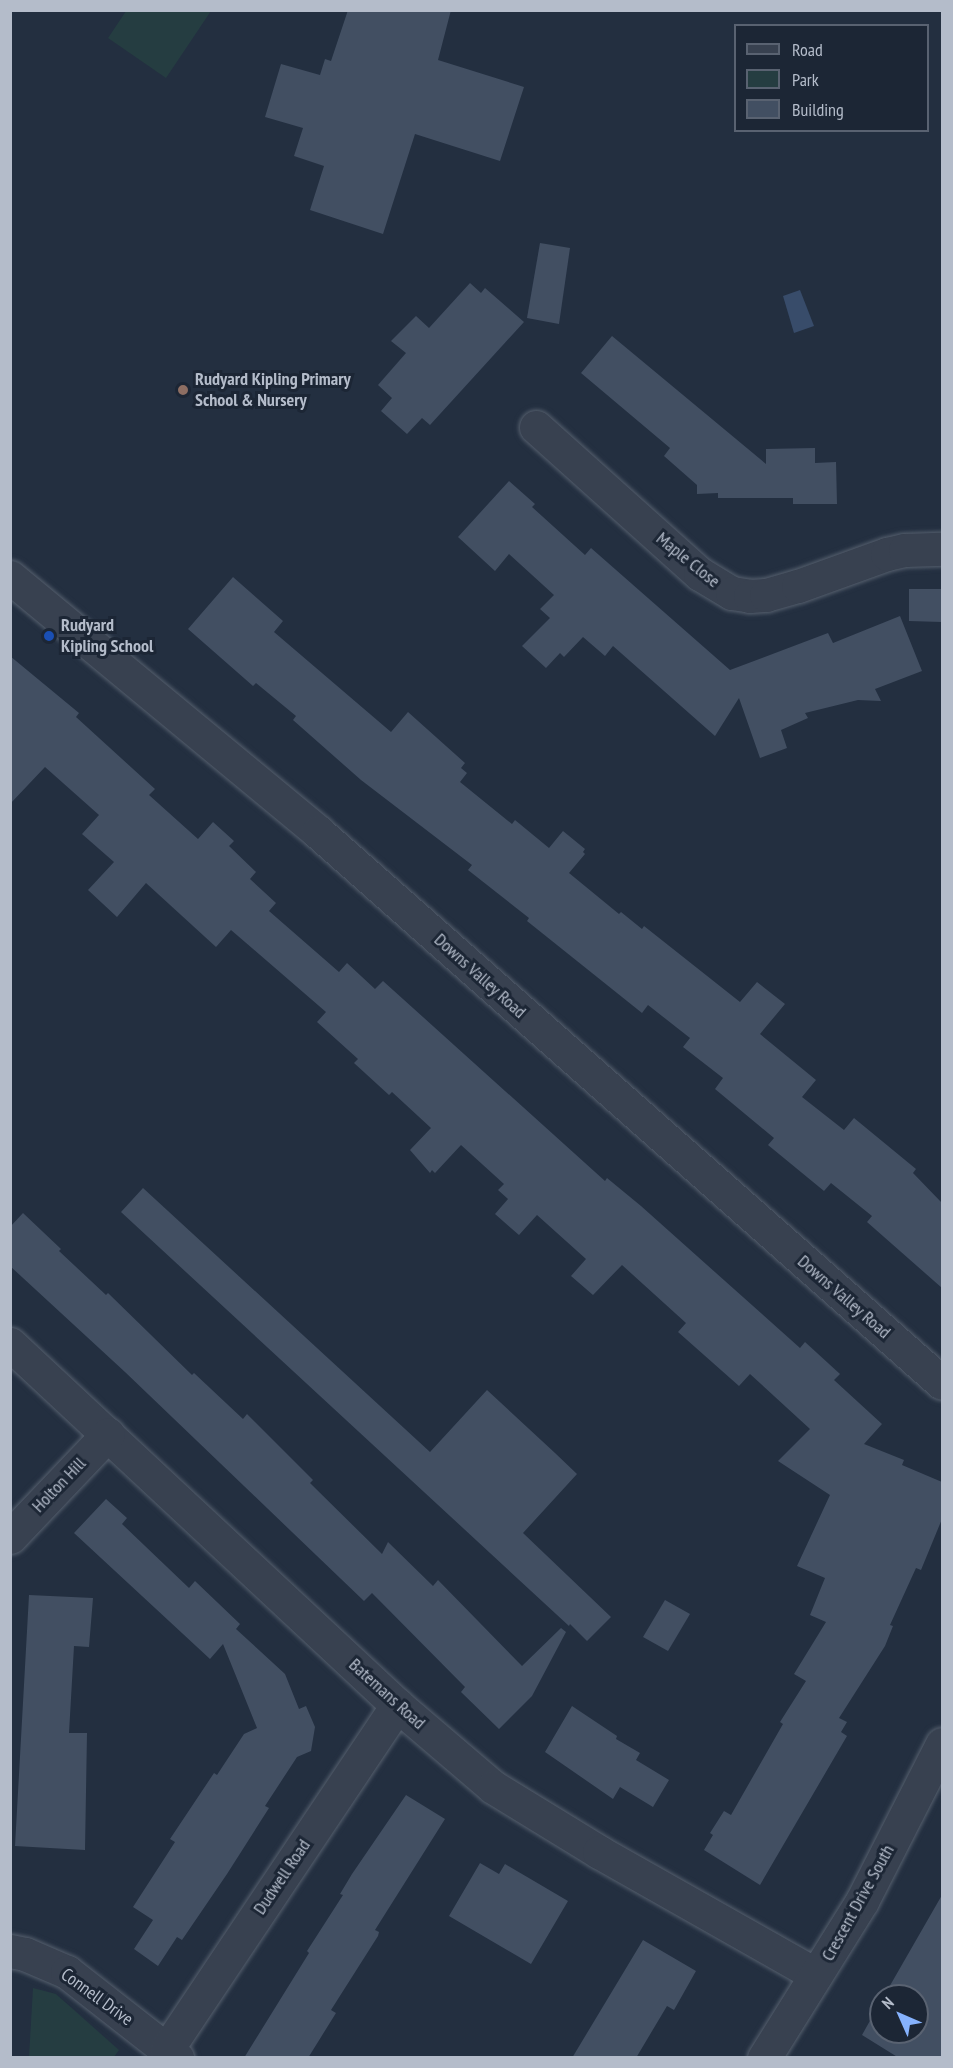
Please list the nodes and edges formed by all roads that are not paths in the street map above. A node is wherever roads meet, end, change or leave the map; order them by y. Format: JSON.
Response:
{"nodes":[{"id":1,"x":536,"y":427,"type":"dead end"},
{"id":2,"x":942,"y":549,"type":"edge"},
{"id":3,"x":10,"y":577,"type":"edge"},
{"id":4,"x":10,"y":1344,"type":"edge"},
{"id":5,"x":942,"y":1383,"type":"edge"},
{"id":6,"x":108,"y":1434,"type":"junction"},
{"id":7,"x":10,"y":1536,"type":"edge"},
{"id":8,"x":397,"y":1705,"type":"junction"},
{"id":9,"x":942,"y":1744,"type":"edge"},
{"id":10,"x":10,"y":1951,"type":"edge"},
{"id":11,"x":816,"y":1975,"type":"junction"},
{"id":12,"x":172,"y":2053,"type":"edge"},
{"id":13,"x":764,"y":2058,"type":"edge"}],
"edges":[{"from":1,"to":2,"type":"street","name":"Maple Close"},
{"from":3,"to":5,"type":"street","name":"Downs Valley Road"},
{"from":4,"to":6,"type":"street","name":"Batemans Road"},
{"from":6,"to":7,"type":"street","name":"Holton Hill"},
{"from":6,"to":8,"type":"street","name":"Batemans Road"},
{"from":8,"to":11,"type":"street","name":"Batemans Road"},
{"from":8,"to":12,"type":"street","name":"Dudwell Road"},
{"from":9,"to":11,"type":"street","name":"Crescent Drive South"},
{"from":10,"to":12,"type":"street","name":"Connell Drive"},
{"from":11,"to":13,"type":"street","name":"Crescent Drive South"}]}
